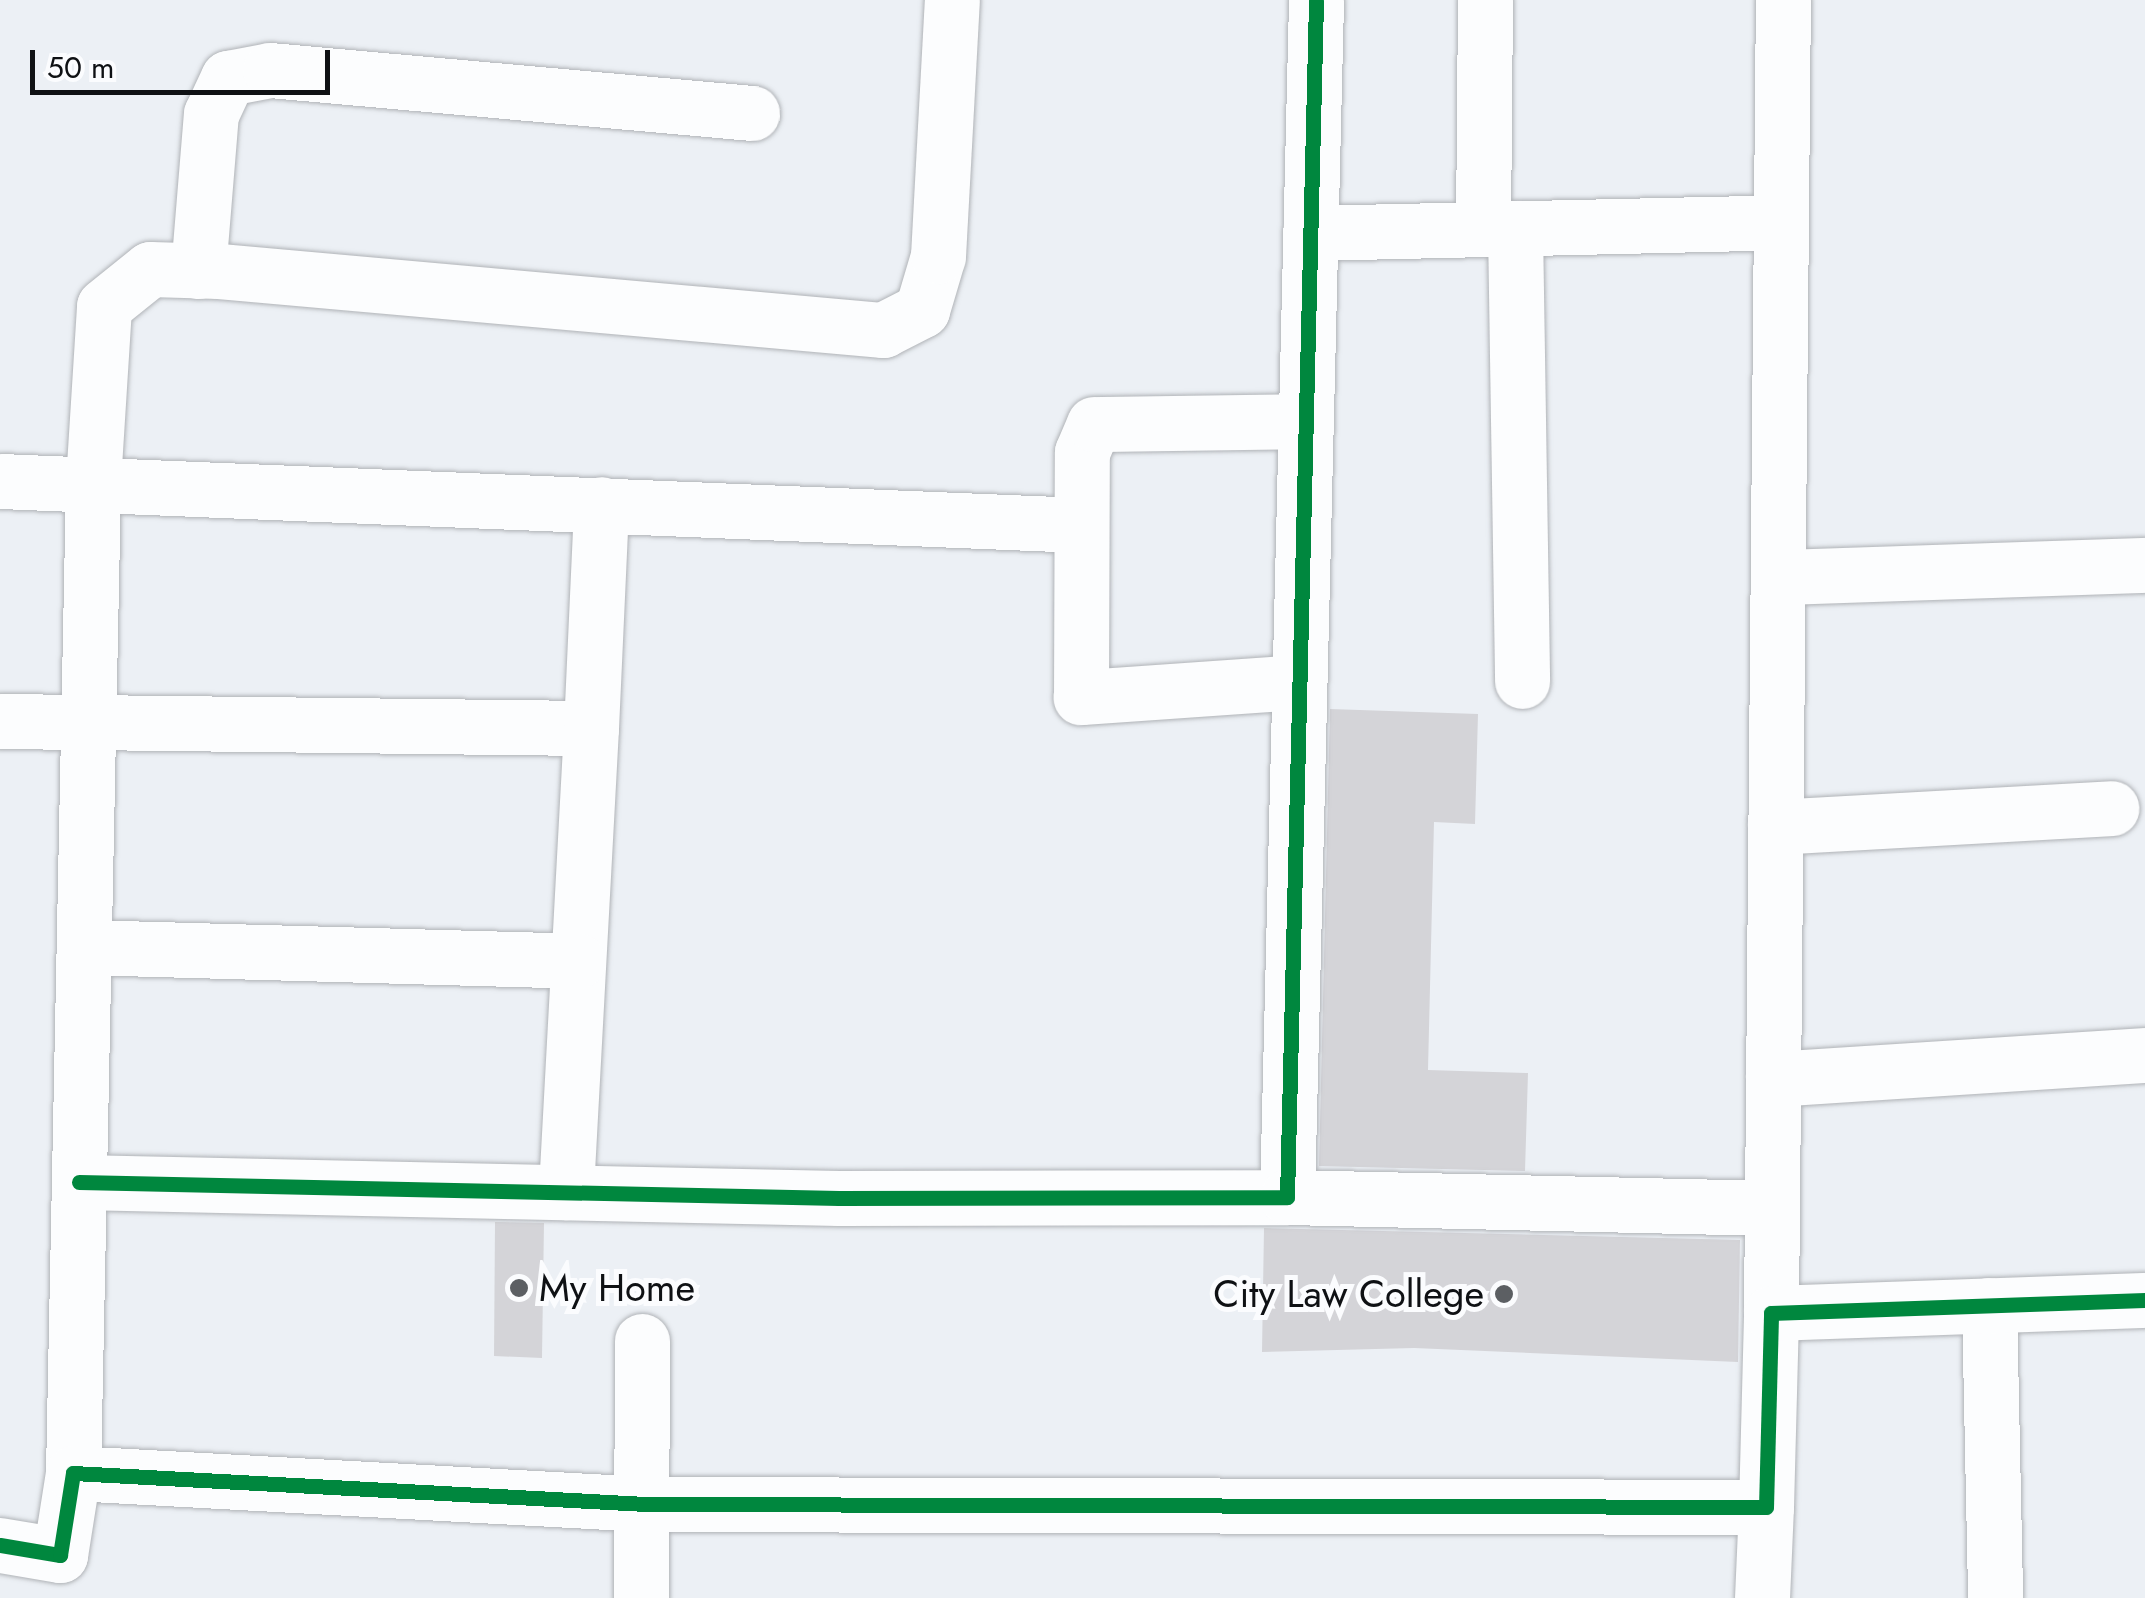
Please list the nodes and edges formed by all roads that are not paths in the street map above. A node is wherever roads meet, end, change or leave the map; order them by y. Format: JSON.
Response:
{"nodes":[{"id":1,"x":952,"y":0,"type":"edge"},
{"id":2,"x":1316,"y":0,"type":"edge"},
{"id":3,"x":1484,"y":0,"type":"edge"},
{"id":4,"x":1783,"y":0,"type":"edge"},
{"id":5,"x":752,"y":114,"type":"dead end"},
{"id":6,"x":1781,"y":222,"type":"junction"},
{"id":7,"x":1499,"y":228,"type":"junction"},
{"id":8,"x":1310,"y":233,"type":"junction"},
{"id":9,"x":198,"y":270,"type":"junction"},
{"id":10,"x":1305,"y":422,"type":"junction"},
{"id":11,"x":0,"y":480,"type":"edge"},
{"id":12,"x":94,"y":482,"type":"junction"},
{"id":13,"x":601,"y":504,"type":"junction"},
{"id":14,"x":1081,"y":525,"type":"junction"},
{"id":15,"x":2145,"y":565,"type":"edge"},
{"id":16,"x":1781,"y":577,"type":"junction"},
{"id":17,"x":1522,"y":680,"type":"dead end"},
{"id":18,"x":1298,"y":682,"type":"junction"},
{"id":19,"x":0,"y":721,"type":"edge"},
{"id":20,"x":89,"y":726,"type":"junction"},
{"id":21,"x":591,"y":728,"type":"junction"},
{"id":22,"x":2110,"y":808,"type":"dead end"},
{"id":23,"x":1776,"y":827,"type":"junction"},
{"id":24,"x":84,"y":947,"type":"junction"},
{"id":25,"x":578,"y":961,"type":"junction"},
{"id":26,"x":2145,"y":1055,"type":"edge"},
{"id":27,"x":1773,"y":1078,"type":"junction"},
{"id":28,"x":79,"y":1182,"type":"junction"},
{"id":29,"x":566,"y":1192,"type":"junction"},
{"id":30,"x":1287,"y":1197,"type":"junction"},
{"id":31,"x":1772,"y":1208,"type":"junction"},
{"id":32,"x":2145,"y":1300,"type":"edge"},
{"id":33,"x":1989,"y":1305,"type":"junction"},
{"id":34,"x":1771,"y":1313,"type":"junction"},
{"id":35,"x":642,"y":1341,"type":"dead end"},
{"id":36,"x":74,"y":1472,"type":"junction"},
{"id":37,"x":646,"y":1504,"type":"junction"},
{"id":38,"x":1766,"y":1508,"type":"junction"},
{"id":39,"x":0,"y":1545,"type":"edge"},
{"id":40,"x":60,"y":1577,"type":"edge"},
{"id":41,"x":641,"y":1598,"type":"edge"},
{"id":42,"x":1762,"y":1598,"type":"edge"},
{"id":43,"x":1996,"y":1598,"type":"edge"}],
"edges":[{"from":1,"to":9,"type":"street"},
{"from":2,"to":8,"type":"street"},
{"from":3,"to":7,"type":"street"},
{"from":4,"to":6,"type":"street"},
{"from":5,"to":9,"type":"street"},
{"from":6,"to":7,"type":"street"},
{"from":6,"to":16,"type":"street"},
{"from":7,"to":8,"type":"street"},
{"from":7,"to":17,"type":"street"},
{"from":8,"to":10,"type":"street"},
{"from":9,"to":12,"type":"street"},
{"from":10,"to":14,"type":"street"},
{"from":10,"to":18,"type":"street"},
{"from":11,"to":12,"type":"street"},
{"from":12,"to":13,"type":"street"},
{"from":12,"to":20,"type":"street"},
{"from":13,"to":14,"type":"street"},
{"from":13,"to":21,"type":"street"},
{"from":14,"to":18,"type":"street"},
{"from":15,"to":16,"type":"street"},
{"from":16,"to":23,"type":"street"},
{"from":18,"to":30,"type":"street"},
{"from":19,"to":20,"type":"street"},
{"from":20,"to":21,"type":"street"},
{"from":20,"to":24,"type":"street"},
{"from":21,"to":25,"type":"street"},
{"from":22,"to":23,"type":"street"},
{"from":23,"to":27,"type":"street"},
{"from":24,"to":25,"type":"street"},
{"from":24,"to":28,"type":"street"},
{"from":25,"to":29,"type":"street"},
{"from":26,"to":27,"type":"street"},
{"from":27,"to":31,"type":"street"},
{"from":28,"to":29,"type":"street"},
{"from":28,"to":36,"type":"street"},
{"from":29,"to":30,"type":"street"},
{"from":30,"to":31,"type":"street"},
{"from":31,"to":34,"type":"street"},
{"from":32,"to":33,"type":"street"},
{"from":33,"to":34,"type":"street"},
{"from":33,"to":43,"type":"street"},
{"from":34,"to":38,"type":"street"},
{"from":35,"to":37,"type":"street"},
{"from":36,"to":37,"type":"street"},
{"from":36,"to":40,"type":"street"},
{"from":37,"to":38,"type":"street"},
{"from":37,"to":41,"type":"street"},
{"from":38,"to":42,"type":"street"},
{"from":39,"to":40,"type":"street"}]}
